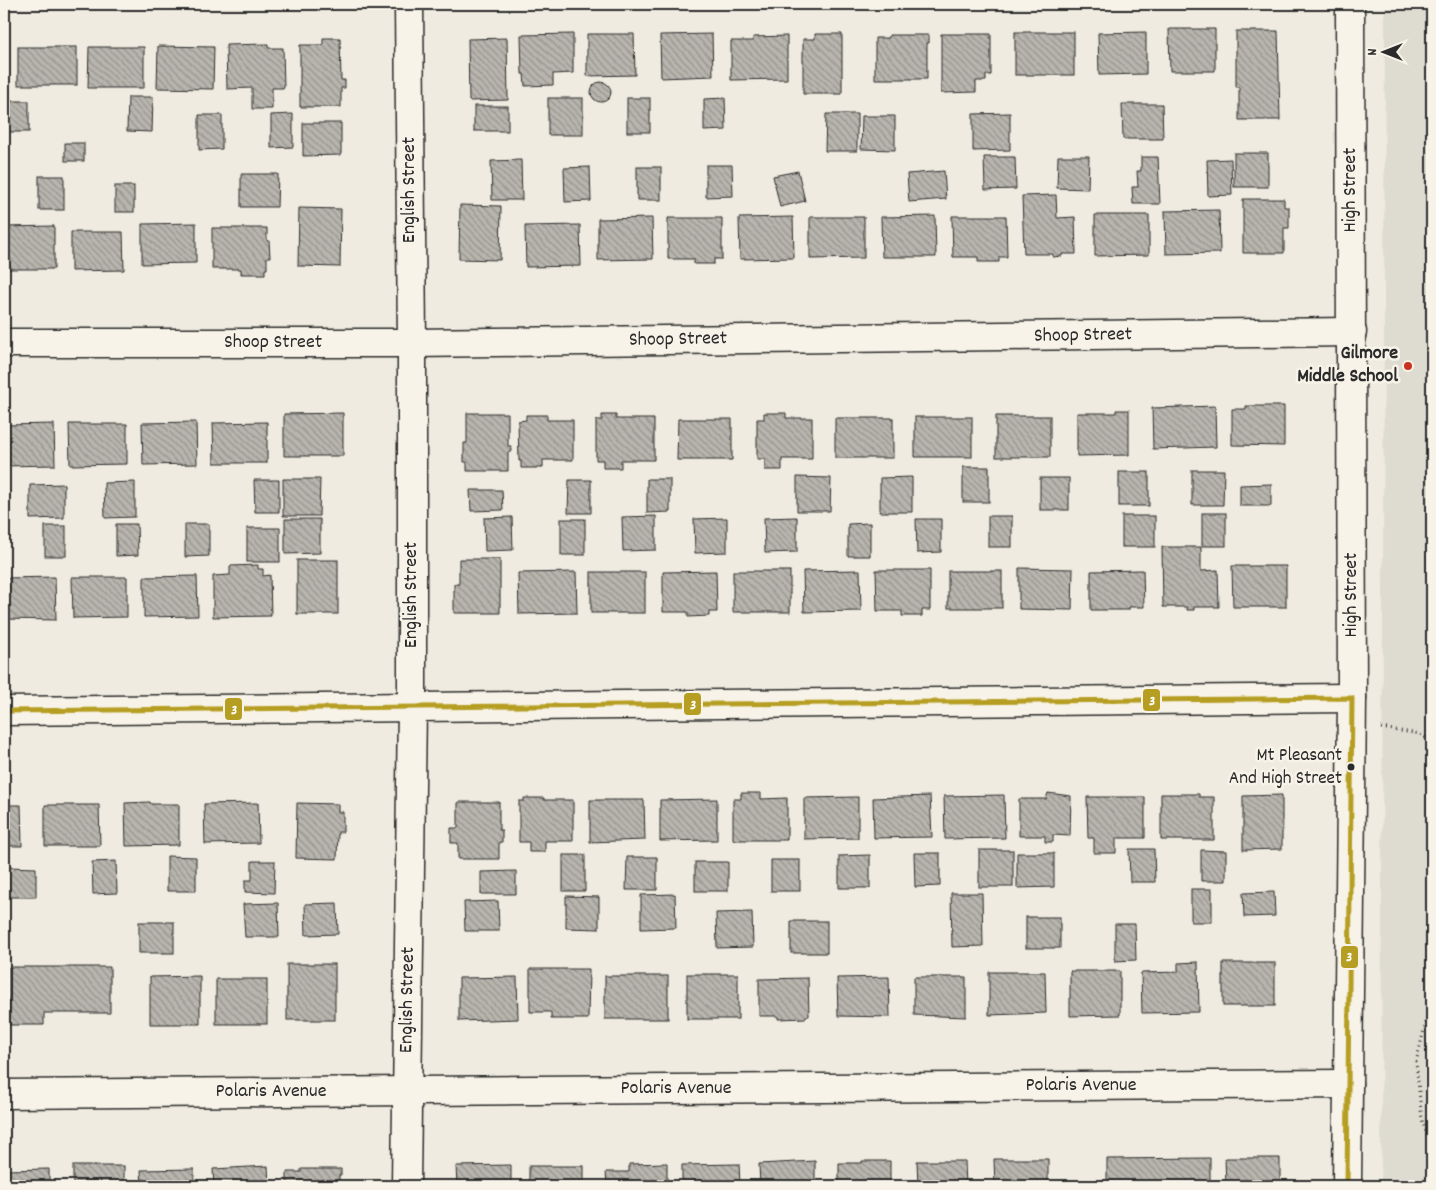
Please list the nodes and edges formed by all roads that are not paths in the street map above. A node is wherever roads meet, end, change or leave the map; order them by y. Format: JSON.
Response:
{"nodes":[{"id":1,"x":409,"y":4,"type":"edge"},
{"id":2,"x":1350,"y":4,"type":"edge"},
{"id":3,"x":1352,"y":332,"type":"junction"},
{"id":4,"x":4,"y":343,"type":"edge"},
{"id":5,"x":412,"y":343,"type":"junction"},
{"id":6,"x":1352,"y":698,"type":"junction"},
{"id":7,"x":412,"y":706,"type":"junction"},
{"id":8,"x":4,"y":711,"type":"edge"},
{"id":9,"x":1348,"y":1084,"type":"junction"},
{"id":10,"x":406,"y":1091,"type":"junction"},
{"id":11,"x":4,"y":1094,"type":"edge"},
{"id":12,"x":406,"y":1186,"type":"edge"},
{"id":13,"x":1347,"y":1186,"type":"edge"}],
"edges":[{"from":1,"to":5,"type":"street","name":"English Street"},
{"from":2,"to":3,"type":"street","name":"High Street"},
{"from":3,"to":5,"type":"street","name":"Shoop Street"},
{"from":3,"to":6,"type":"street","name":"High Street"},
{"from":4,"to":5,"type":"street","name":"Shoop Street"},
{"from":5,"to":7,"type":"street","name":"English Street"},
{"from":6,"to":7,"type":"street"},
{"from":6,"to":9,"type":"street","name":"High Street"},
{"from":7,"to":8,"type":"street"},
{"from":7,"to":10,"type":"street","name":"English Street"},
{"from":9,"to":10,"type":"street","name":"Polaris Avenue"},
{"from":9,"to":13,"type":"street","name":"High Street"},
{"from":10,"to":11,"type":"street","name":"Polaris Avenue"},
{"from":10,"to":12,"type":"street","name":"English Street"}]}
